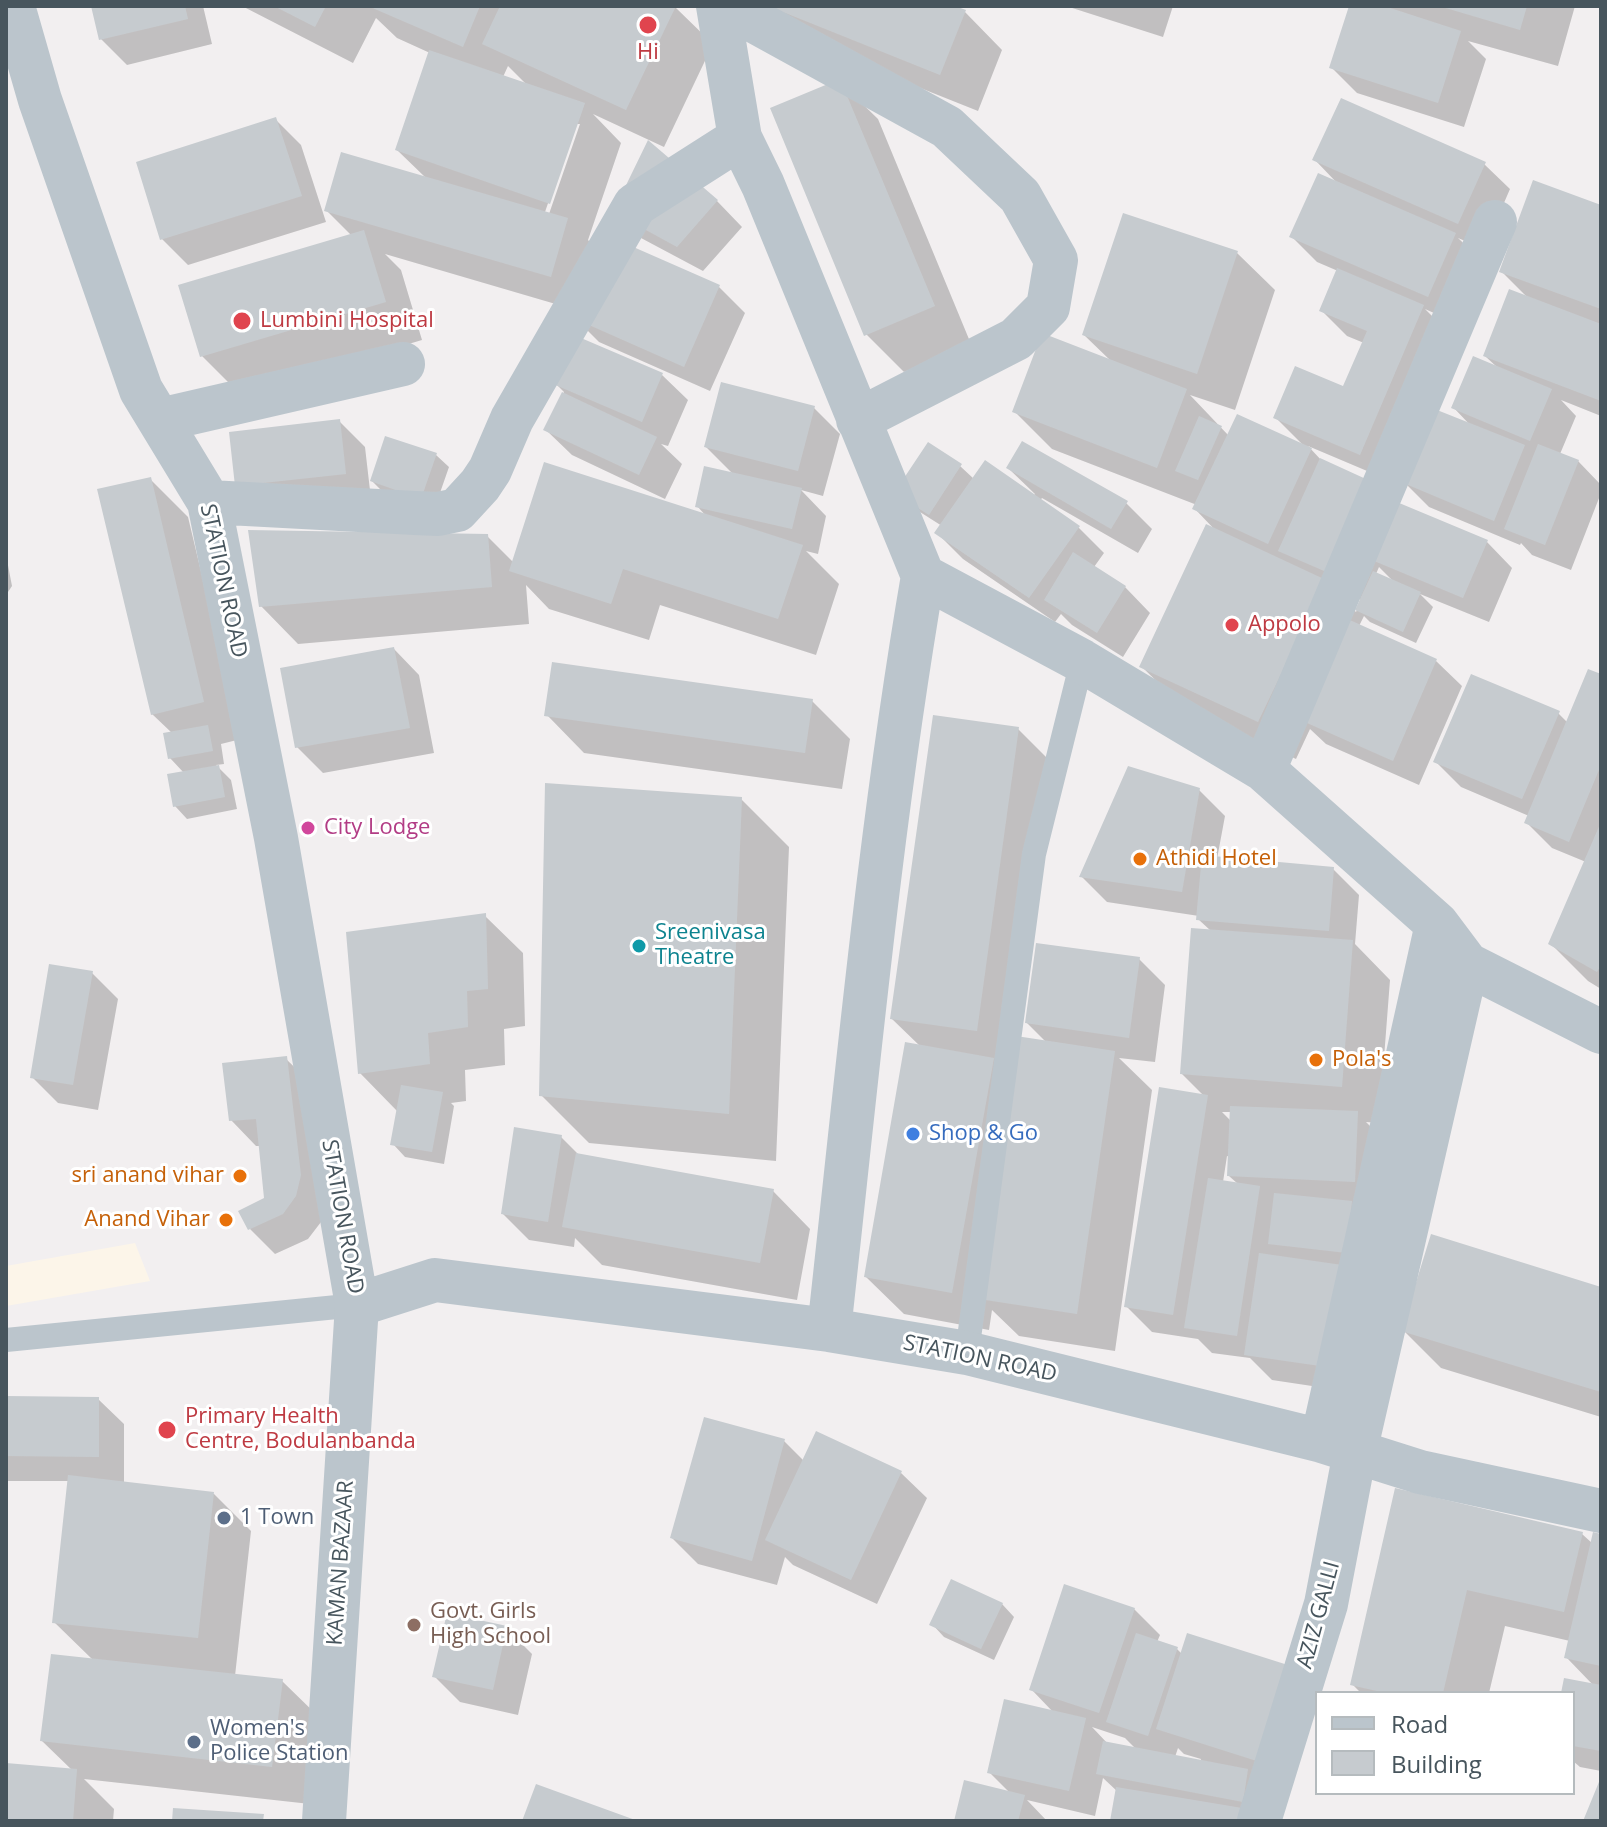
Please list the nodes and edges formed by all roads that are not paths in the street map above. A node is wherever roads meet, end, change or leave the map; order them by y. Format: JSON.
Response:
{"nodes":[{"id":1,"x":13,"y":6,"type":"edge"},
{"id":2,"x":718,"y":6,"type":"edge"},
{"id":3,"x":727,"y":6,"type":"edge"},
{"id":4,"x":740,"y":138,"type":"junction"},
{"id":5,"x":1495,"y":222,"type":"dead end"},
{"id":6,"x":403,"y":364,"type":"dead end"},
{"id":7,"x":160,"y":420,"type":"junction"},
{"id":8,"x":858,"y":420,"type":"junction"},
{"id":9,"x":209,"y":502,"type":"junction"},
{"id":10,"x":923,"y":576,"type":"junction"},
{"id":11,"x":1082,"y":661,"type":"junction"},
{"id":12,"x":1264,"y":770,"type":"junction"},
{"id":13,"x":1437,"y":924,"type":"junction"},
{"id":14,"x":1467,"y":964,"type":"junction"},
{"id":15,"x":1601,"y":1032,"type":"edge"},
{"id":16,"x":357,"y":1305,"type":"junction"},
{"id":17,"x":829,"y":1330,"type":"junction"},
{"id":18,"x":6,"y":1340,"type":"edge"},
{"id":19,"x":967,"y":1353,"type":"junction"},
{"id":20,"x":1339,"y":1447,"type":"junction"},
{"id":21,"x":1601,"y":1511,"type":"edge"},
{"id":22,"x":324,"y":1821,"type":"edge"},
{"id":23,"x":1259,"y":1821,"type":"edge"}],
"edges":[{"from":1,"to":7,"type":"street","name":"STATION ROAD"},
{"from":2,"to":4,"type":"street"},
{"from":3,"to":8,"type":"street"},
{"from":4,"to":8,"type":"street"},
{"from":4,"to":9,"type":"street"},
{"from":5,"to":12,"type":"street"},
{"from":6,"to":7,"type":"street"},
{"from":7,"to":9,"type":"street","name":"STATION ROAD"},
{"from":8,"to":10,"type":"street"},
{"from":9,"to":16,"type":"street","name":"STATION ROAD"},
{"from":10,"to":11,"type":"street"},
{"from":10,"to":17,"type":"street"},
{"from":11,"to":12,"type":"street"},
{"from":11,"to":19,"type":"lane"},
{"from":12,"to":13,"type":"street"},
{"from":13,"to":14,"type":"street"},
{"from":13,"to":20,"type":"street"},
{"from":14,"to":15,"type":"street"},
{"from":14,"to":20,"type":"street"},
{"from":16,"to":17,"type":"street","name":"STATION ROAD"},
{"from":16,"to":18,"type":"lane"},
{"from":16,"to":22,"type":"street","name":"KAMAN BAZAAR"},
{"from":17,"to":19,"type":"street","name":"STATION ROAD"},
{"from":19,"to":20,"type":"street","name":"STATION ROAD"},
{"from":20,"to":21,"type":"street","name":"STATION ROAD"},
{"from":20,"to":23,"type":"street","name":"AZIZ GALLI"}]}
